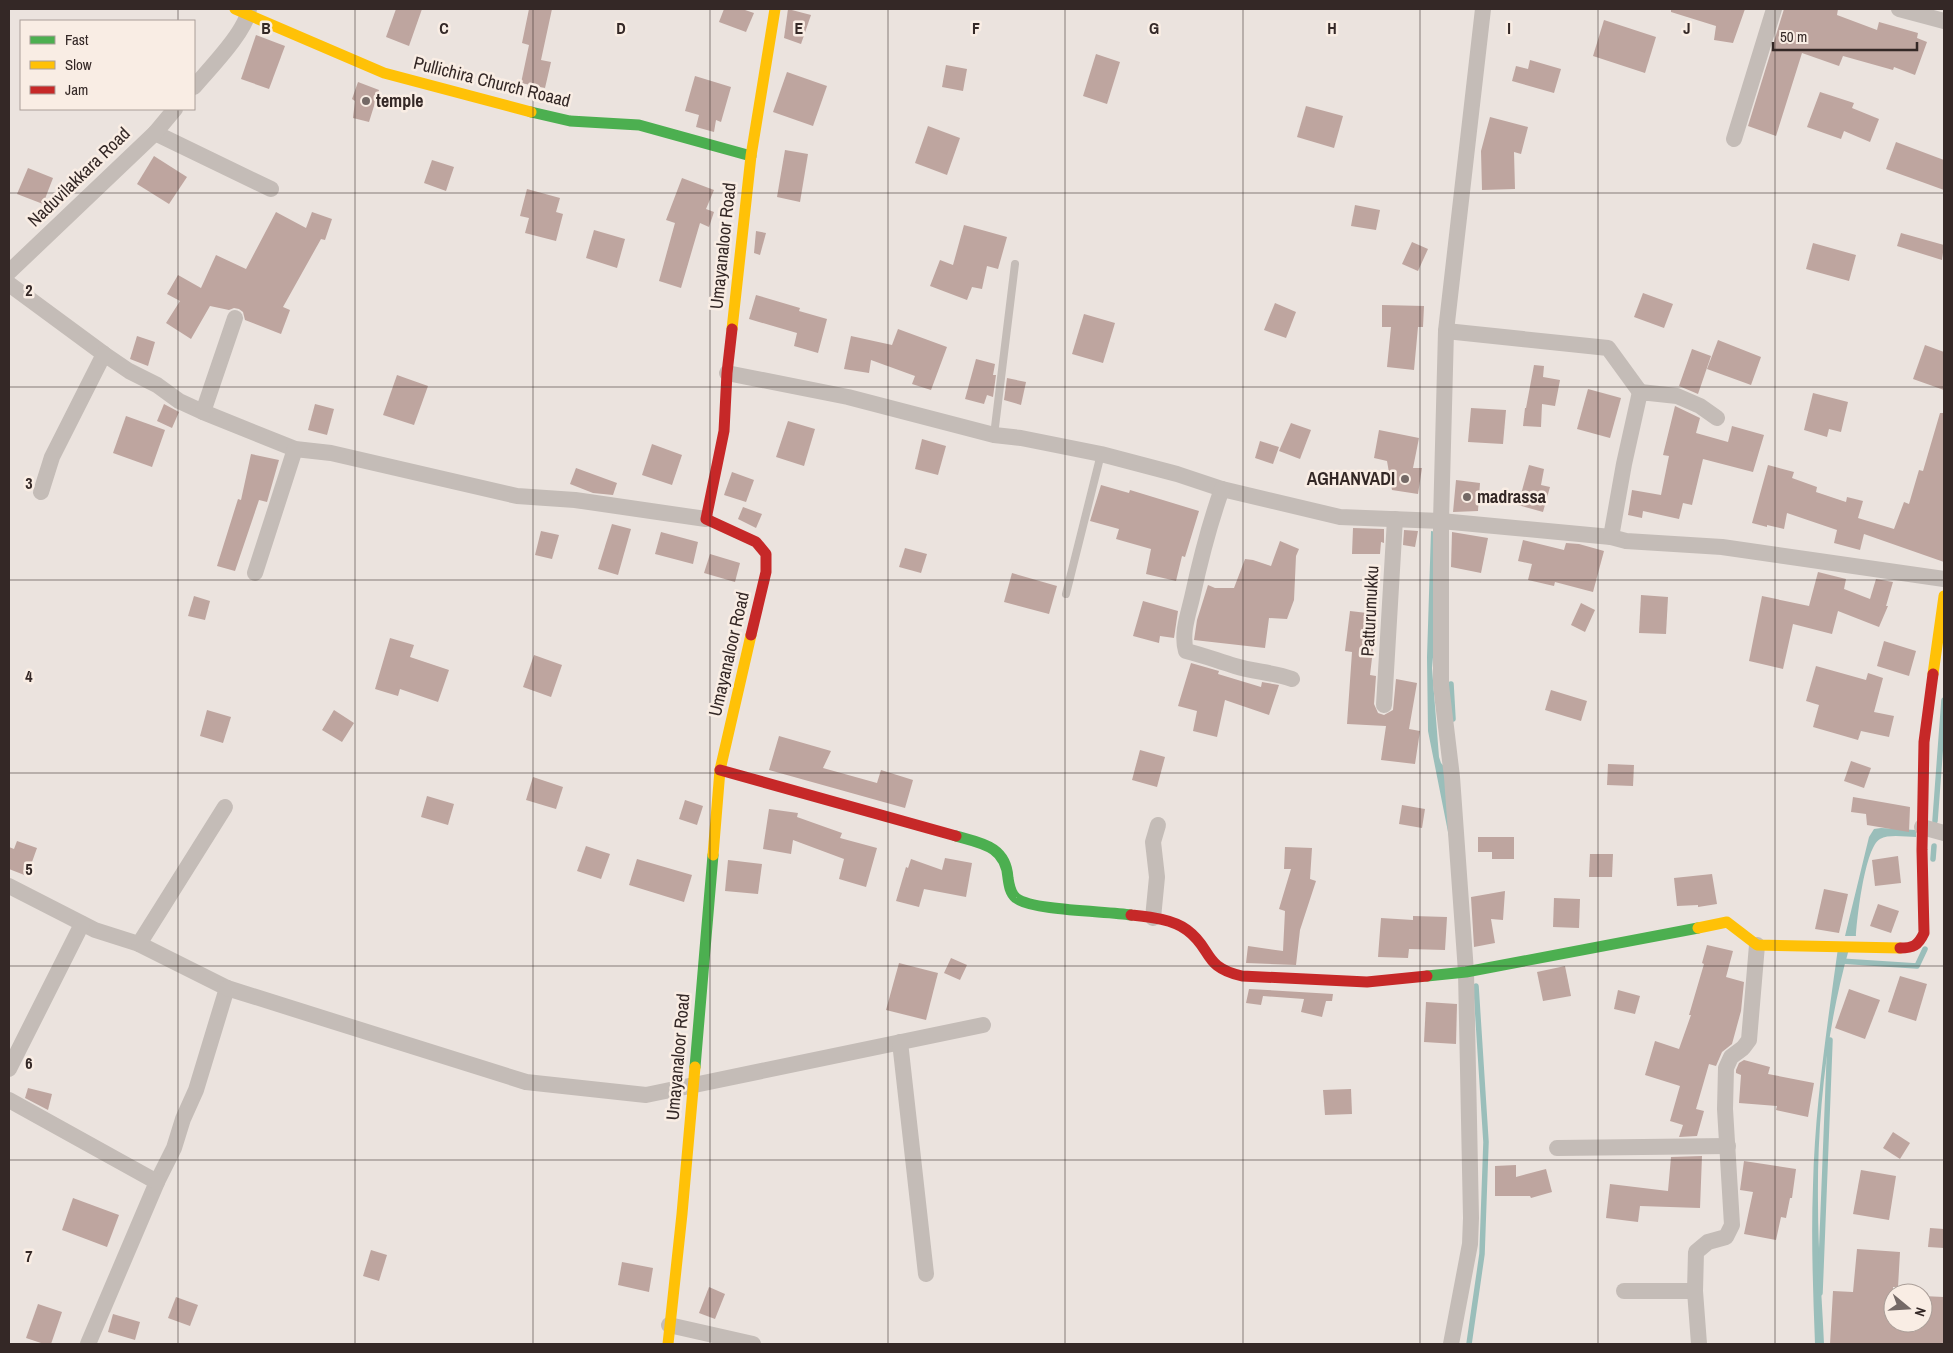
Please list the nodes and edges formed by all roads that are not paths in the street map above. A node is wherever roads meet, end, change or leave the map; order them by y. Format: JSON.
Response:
{"nodes":[{"id":1,"x":775,"y":9,"type":"edge"},
{"id":2,"x":1483,"y":9,"type":"edge"},
{"id":3,"x":1774,"y":9,"type":"edge"},
{"id":4,"x":1900,"y":9,"type":"edge"},
{"id":5,"x":244,"y":11,"type":"edge"},
{"id":6,"x":1944,"y":21,"type":"edge"},
{"id":7,"x":195,"y":86,"type":"edge"},
{"id":8,"x":174,"y":110,"type":"edge"},
{"id":9,"x":155,"y":133,"type":"junction"},
{"id":10,"x":1734,"y":139,"type":"dead end"},
{"id":11,"x":750,"y":156,"type":"junction"},
{"id":12,"x":271,"y":189,"type":"dead end"},
{"id":13,"x":1014,"y":264,"type":"dead end"},
{"id":14,"x":9,"y":272,"type":"edge"},
{"id":15,"x":9,"y":284,"type":"edge"},
{"id":16,"x":235,"y":318,"type":"dead end"},
{"id":17,"x":1446,"y":331,"type":"junction"},
{"id":18,"x":104,"y":354,"type":"junction"},
{"id":19,"x":728,"y":372,"type":"junction"},
{"id":20,"x":1640,"y":392,"type":"junction"},
{"id":21,"x":203,"y":412,"type":"junction"},
{"id":22,"x":1717,"y":418,"type":"dead end"},
{"id":23,"x":994,"y":435,"type":"junction"},
{"id":24,"x":295,"y":449,"type":"junction"},
{"id":25,"x":1101,"y":454,"type":"junction"},
{"id":26,"x":1222,"y":489,"type":"junction"},
{"id":27,"x":41,"y":492,"type":"dead end"},
{"id":28,"x":706,"y":519,"type":"junction"},
{"id":29,"x":1395,"y":519,"type":"junction"},
{"id":30,"x":1441,"y":521,"type":"junction"},
{"id":31,"x":1612,"y":537,"type":"junction"},
{"id":32,"x":255,"y":573,"type":"dead end"},
{"id":33,"x":1944,"y":579,"type":"edge"},
{"id":34,"x":1066,"y":594,"type":"dead end"},
{"id":35,"x":1944,"y":596,"type":"edge"},
{"id":36,"x":1292,"y":679,"type":"dead end"},
{"id":37,"x":1384,"y":705,"type":"dead end"},
{"id":38,"x":720,"y":770,"type":"junction"},
{"id":39,"x":224,"y":807,"type":"dead end"},
{"id":40,"x":1158,"y":825,"type":"dead end"},
{"id":41,"x":1922,"y":827,"type":"junction"},
{"id":42,"x":1944,"y":833,"type":"edge"},
{"id":43,"x":9,"y":886,"type":"edge"},
{"id":44,"x":1153,"y":918,"type":"junction"},
{"id":45,"x":82,"y":924,"type":"junction"},
{"id":46,"x":139,"y":944,"type":"junction"},
{"id":47,"x":1757,"y":944,"type":"junction"},
{"id":48,"x":1466,"y":972,"type":"junction"},
{"id":49,"x":227,"y":988,"type":"junction"},
{"id":50,"x":983,"y":1025,"type":"dead end"},
{"id":51,"x":900,"y":1042,"type":"junction"},
{"id":52,"x":9,"y":1069,"type":"edge"},
{"id":53,"x":693,"y":1086,"type":"junction"},
{"id":54,"x":9,"y":1100,"type":"edge"},
{"id":55,"x":1728,"y":1146,"type":"junction"},
{"id":56,"x":1557,"y":1148,"type":"dead end"},
{"id":57,"x":157,"y":1182,"type":"junction"},
{"id":58,"x":926,"y":1274,"type":"dead end"},
{"id":59,"x":1624,"y":1291,"type":"dead end"},
{"id":60,"x":1695,"y":1291,"type":"junction"},
{"id":61,"x":669,"y":1325,"type":"junction"},
{"id":62,"x":88,"y":1344,"type":"edge"},
{"id":63,"x":668,"y":1344,"type":"edge"},
{"id":64,"x":752,"y":1344,"type":"edge"},
{"id":65,"x":1451,"y":1344,"type":"edge"},
{"id":66,"x":1699,"y":1344,"type":"edge"}],
"edges":[{"from":1,"to":11,"type":"main road","name":"Umayanaloor Road"},
{"from":2,"to":17,"type":"street"},
{"from":3,"to":10,"type":"street"},
{"from":4,"to":6,"type":"street"},
{"from":5,"to":7,"type":"street"},
{"from":5,"to":11,"type":"main road","name":"Pullichira Church Roaad"},
{"from":8,"to":9,"type":"street","name":"Naduvilakkara Road"},
{"from":9,"to":12,"type":"street"},
{"from":9,"to":14,"type":"street","name":"Naduvilakkara Road"},
{"from":11,"to":19,"type":"main road","name":"Umayanaloor Road"},
{"from":13,"to":23,"type":"lane"},
{"from":15,"to":18,"type":"street"},
{"from":16,"to":21,"type":"street"},
{"from":17,"to":20,"type":"street"},
{"from":17,"to":30,"type":"street"},
{"from":18,"to":21,"type":"street"},
{"from":18,"to":27,"type":"street"},
{"from":19,"to":23,"type":"street"},
{"from":19,"to":28,"type":"main road","name":"Umayanaloor Road"},
{"from":20,"to":22,"type":"street"},
{"from":20,"to":31,"type":"street"},
{"from":21,"to":24,"type":"street"},
{"from":23,"to":25,"type":"street"},
{"from":24,"to":28,"type":"street"},
{"from":24,"to":32,"type":"street"},
{"from":25,"to":26,"type":"street"},
{"from":25,"to":34,"type":"lane"},
{"from":26,"to":29,"type":"street"},
{"from":26,"to":36,"type":"street"},
{"from":28,"to":38,"type":"main road","name":"Umayanaloor Road"},
{"from":29,"to":30,"type":"street"},
{"from":29,"to":37,"type":"street","name":"Patturumukku"},
{"from":30,"to":31,"type":"street"},
{"from":30,"to":48,"type":"street"},
{"from":31,"to":33,"type":"street"},
{"from":35,"to":41,"type":"main road"},
{"from":38,"to":44,"type":"main road"},
{"from":38,"to":53,"type":"main road","name":"Umayanaloor Road"},
{"from":39,"to":46,"type":"street"},
{"from":40,"to":44,"type":"street"},
{"from":41,"to":42,"type":"street"},
{"from":41,"to":47,"type":"main road"},
{"from":43,"to":45,"type":"street"},
{"from":44,"to":48,"type":"main road"},
{"from":45,"to":46,"type":"street"},
{"from":45,"to":52,"type":"street"},
{"from":46,"to":49,"type":"street"},
{"from":47,"to":48,"type":"main road"},
{"from":47,"to":55,"type":"street"},
{"from":48,"to":65,"type":"street"},
{"from":49,"to":53,"type":"street"},
{"from":49,"to":57,"type":"street"},
{"from":50,"to":51,"type":"street"},
{"from":51,"to":53,"type":"street"},
{"from":51,"to":58,"type":"street"},
{"from":53,"to":61,"type":"main road","name":"Umayanaloor Road"},
{"from":54,"to":57,"type":"street"},
{"from":55,"to":56,"type":"street"},
{"from":55,"to":60,"type":"street"},
{"from":57,"to":62,"type":"street"},
{"from":59,"to":60,"type":"street"},
{"from":60,"to":66,"type":"street"},
{"from":61,"to":63,"type":"main road","name":"Umayanaloor Road"},
{"from":61,"to":64,"type":"street"}]}
